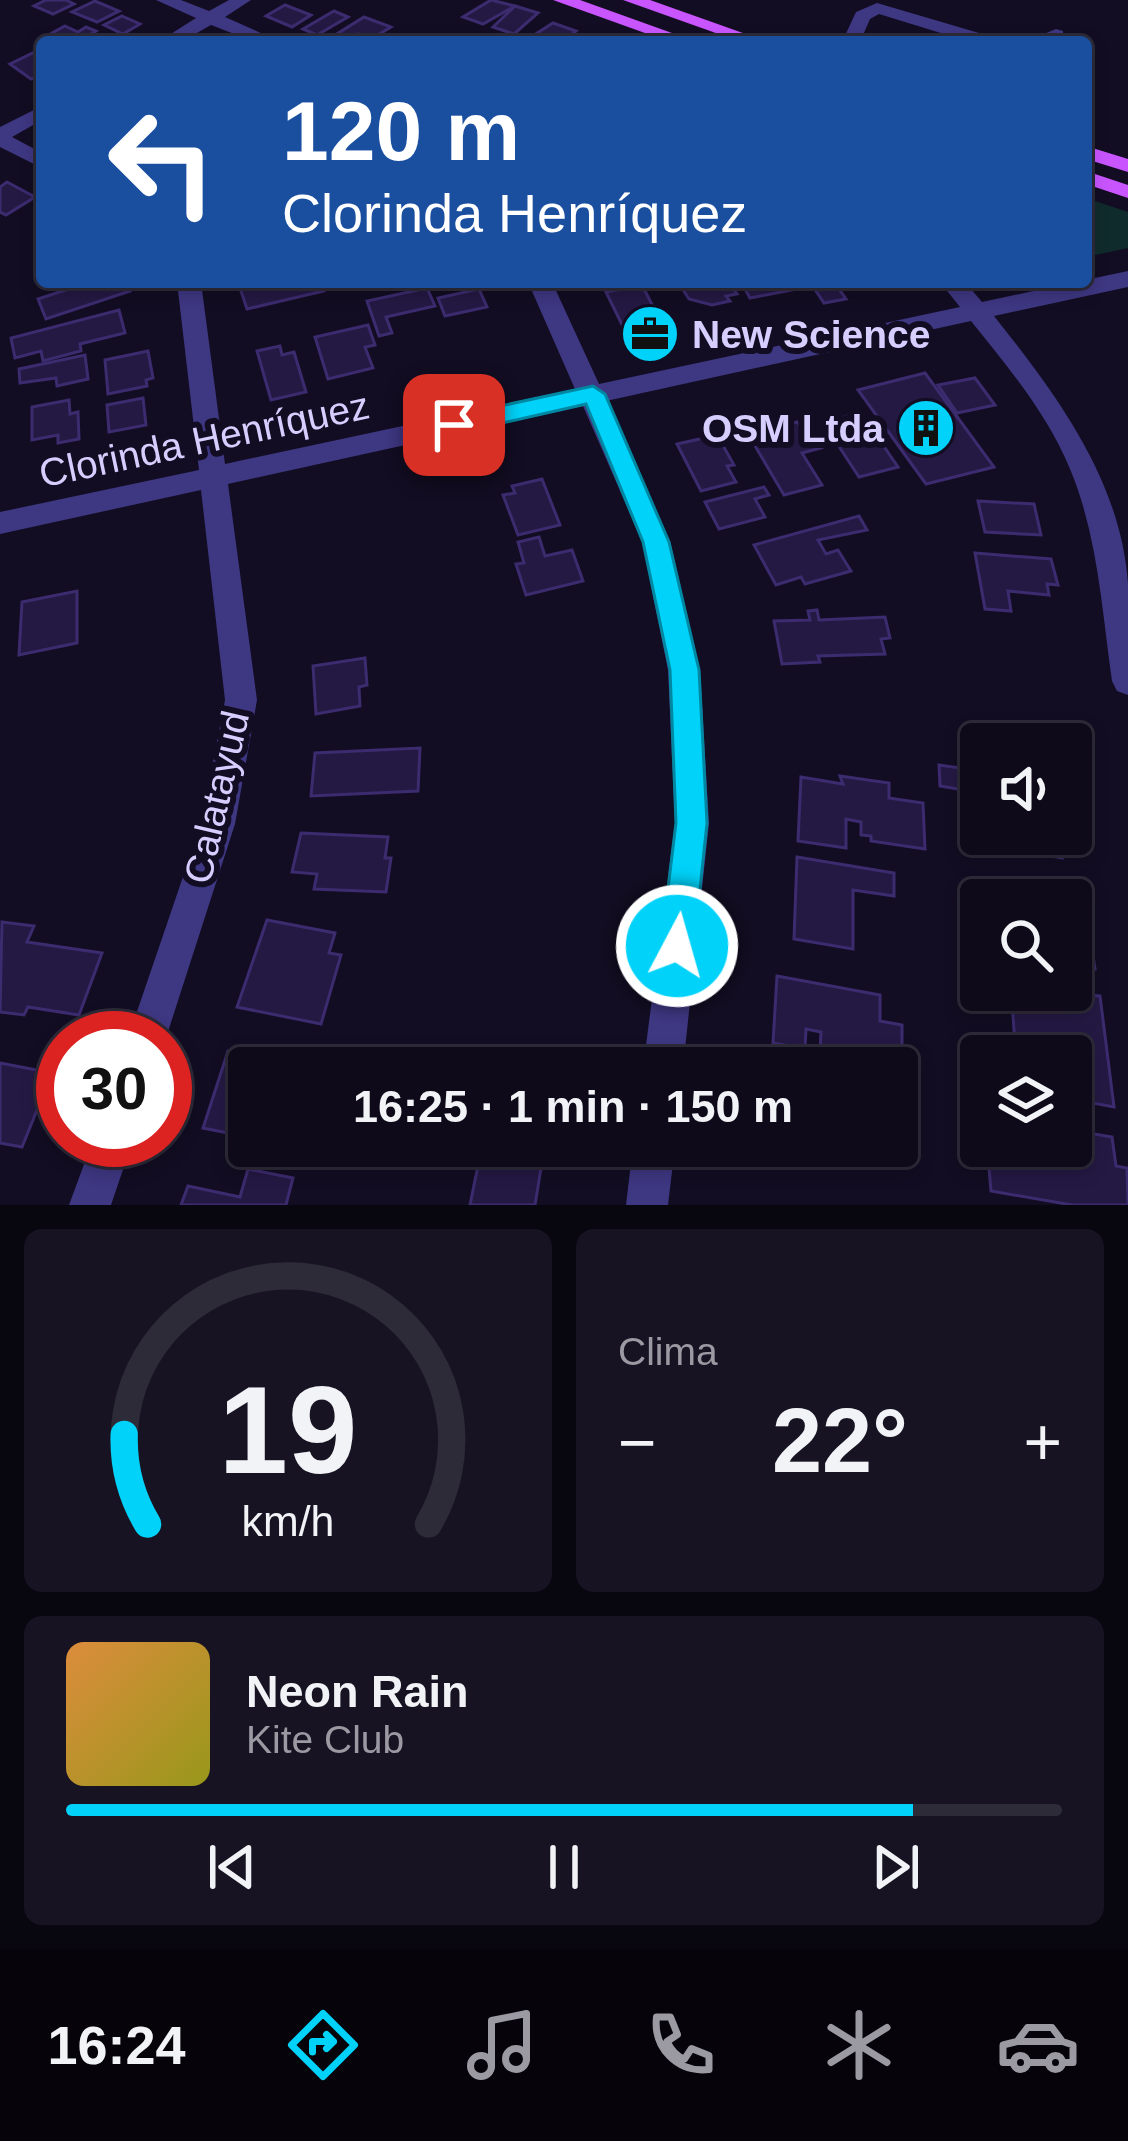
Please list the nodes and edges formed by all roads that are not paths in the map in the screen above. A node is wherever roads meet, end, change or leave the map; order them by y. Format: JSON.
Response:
{"nodes":[{"id":1,"x":165,"y":0,"type":"edge"},
{"id":2,"x":242,"y":0,"type":"edge"},
{"id":3,"x":562,"y":0,"type":"edge"},
{"id":4,"x":632,"y":0,"type":"edge"},
{"id":5,"x":210,"y":18,"type":"junction"},
{"id":6,"x":1056,"y":35,"type":"dead end"},
{"id":7,"x":178,"y":36,"type":"edge"},
{"id":8,"x":256,"y":36,"type":"edge"},
{"id":9,"x":670,"y":36,"type":"edge"},
{"id":10,"x":740,"y":36,"type":"edge"},
{"id":11,"x":854,"y":36,"type":"edge"},
{"id":12,"x":969,"y":36,"type":"edge"},
{"id":13,"x":1053,"y":36,"type":"edge"},
{"id":14,"x":36,"y":116,"type":"edge"},
{"id":15,"x":0,"y":137,"type":"edge"},
{"id":16,"x":1092,"y":154,"type":"edge"},
{"id":17,"x":36,"y":158,"type":"edge"},
{"id":18,"x":1128,"y":166,"type":"edge"},
{"id":19,"x":1092,"y":179,"type":"edge"},
{"id":20,"x":1128,"y":192,"type":"edge"},
{"id":21,"x":1128,"y":279,"type":"edge"},
{"id":22,"x":1092,"y":287,"type":"edge"},
{"id":23,"x":190,"y":288,"type":"edge"},
{"id":24,"x":543,"y":288,"type":"edge"},
{"id":25,"x":957,"y":288,"type":"edge"},
{"id":26,"x":1087,"y":288,"type":"edge"},
{"id":27,"x":978,"y":312,"type":"junction"},
{"id":28,"x":593,"y":394,"type":"junction"},
{"id":29,"x":215,"y":477,"type":"junction"},
{"id":30,"x":0,"y":523,"type":"edge"},
{"id":31,"x":1128,"y":681,"type":"edge"},
{"id":32,"x":156,"y":1011,"type":"edge"},
{"id":33,"x":665,"y":1047,"type":"edge"},
{"id":34,"x":104,"y":1167,"type":"edge"},
{"id":35,"x":652,"y":1167,"type":"edge"},
{"id":36,"x":91,"y":1205,"type":"edge"},
{"id":37,"x":647,"y":1205,"type":"edge"}],
"edges":[{"from":1,"to":5,"type":"street"},
{"from":2,"to":5,"type":"street"},
{"from":3,"to":9,"type":"main road"},
{"from":4,"to":10,"type":"main road"},
{"from":5,"to":7,"type":"street"},
{"from":5,"to":8,"type":"street"},
{"from":6,"to":13,"type":"street"},
{"from":11,"to":12,"type":"street"},
{"from":14,"to":15,"type":"street"},
{"from":15,"to":17,"type":"street"},
{"from":16,"to":18,"type":"main road"},
{"from":19,"to":20,"type":"main road"},
{"from":21,"to":22,"type":"street","name":"Clorinda Henríquez"},
{"from":23,"to":29,"type":"street","name":"Calatayud"},
{"from":24,"to":28,"type":"street"},
{"from":25,"to":27,"type":"street"},
{"from":26,"to":27,"type":"street","name":"Clorinda Henríquez"},
{"from":27,"to":28,"type":"street","name":"Clorinda Henríquez"},
{"from":27,"to":31,"type":"street"},
{"from":28,"to":29,"type":"street","name":"Clorinda Henríquez"},
{"from":28,"to":33,"type":"street"},
{"from":29,"to":30,"type":"street","name":"Clorinda Henríquez"},
{"from":29,"to":32,"type":"street","name":"Calatayud"},
{"from":34,"to":36,"type":"street"},
{"from":35,"to":37,"type":"street"}]}
